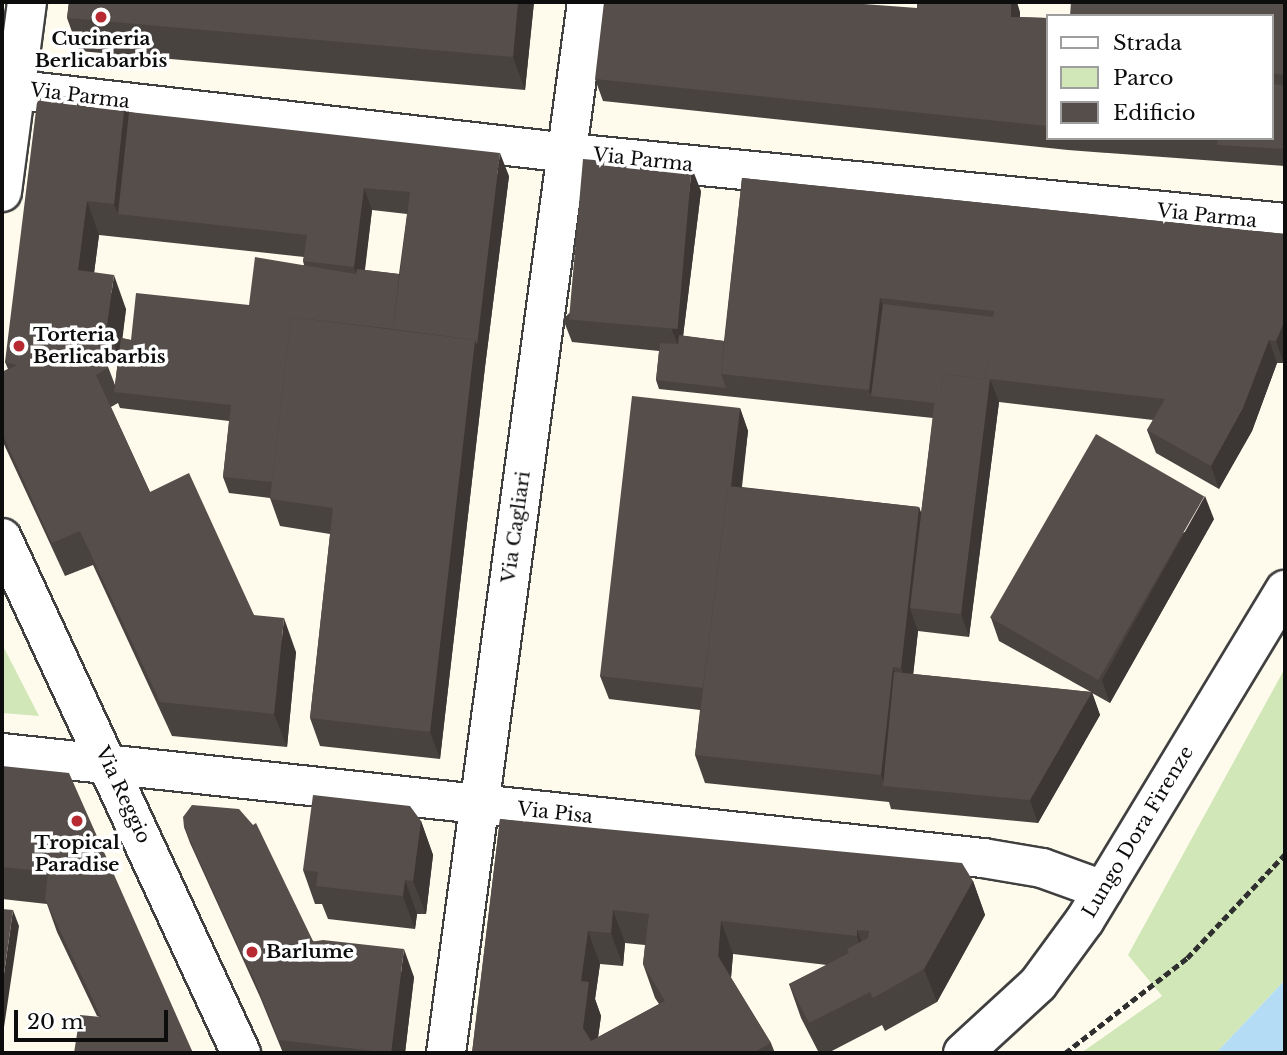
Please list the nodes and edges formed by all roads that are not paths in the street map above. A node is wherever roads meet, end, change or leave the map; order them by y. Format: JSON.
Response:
{"nodes":[{"id":1,"x":27,"y":2,"type":"edge"},
{"id":2,"x":587,"y":2,"type":"edge"},
{"id":3,"x":9,"y":88,"type":"edge"},
{"id":4,"x":569,"y":153,"type":"junction"},
{"id":5,"x":2,"y":192,"type":"edge"},
{"id":6,"x":1285,"y":223,"type":"edge"},
{"id":7,"x":2,"y":538,"type":"edge"},
{"id":8,"x":1285,"y":590,"type":"edge"},
{"id":9,"x":2,"y":753,"type":"edge"},
{"id":10,"x":109,"y":764,"type":"junction"},
{"id":11,"x":477,"y":805,"type":"junction"},
{"id":12,"x":1104,"y":890,"type":"junction"},
{"id":13,"x":241,"y":1053,"type":"edge"},
{"id":14,"x":446,"y":1053,"type":"edge"},
{"id":15,"x":963,"y":1053,"type":"edge"}],
"edges":[{"from":1,"to":3,"type":"street"},
{"from":2,"to":4,"type":"street","name":"Via Cagliari"},
{"from":3,"to":4,"type":"street","name":"Via Parma"},
{"from":3,"to":5,"type":"street"},
{"from":4,"to":6,"type":"street","name":"Via Parma"},
{"from":4,"to":11,"type":"street","name":"Via Cagliari"},
{"from":7,"to":10,"type":"street","name":"Via Reggio"},
{"from":8,"to":12,"type":"street","name":"Lungo Dora Firenze"},
{"from":9,"to":10,"type":"street","name":"Via Pisa"},
{"from":10,"to":11,"type":"street","name":"Via Pisa"},
{"from":10,"to":13,"type":"street","name":"Via Reggio"},
{"from":11,"to":12,"type":"street","name":"Via Pisa"},
{"from":11,"to":14,"type":"street","name":"Via Cagliari"},
{"from":12,"to":15,"type":"street","name":"Lungo Dora Firenze"}]}
